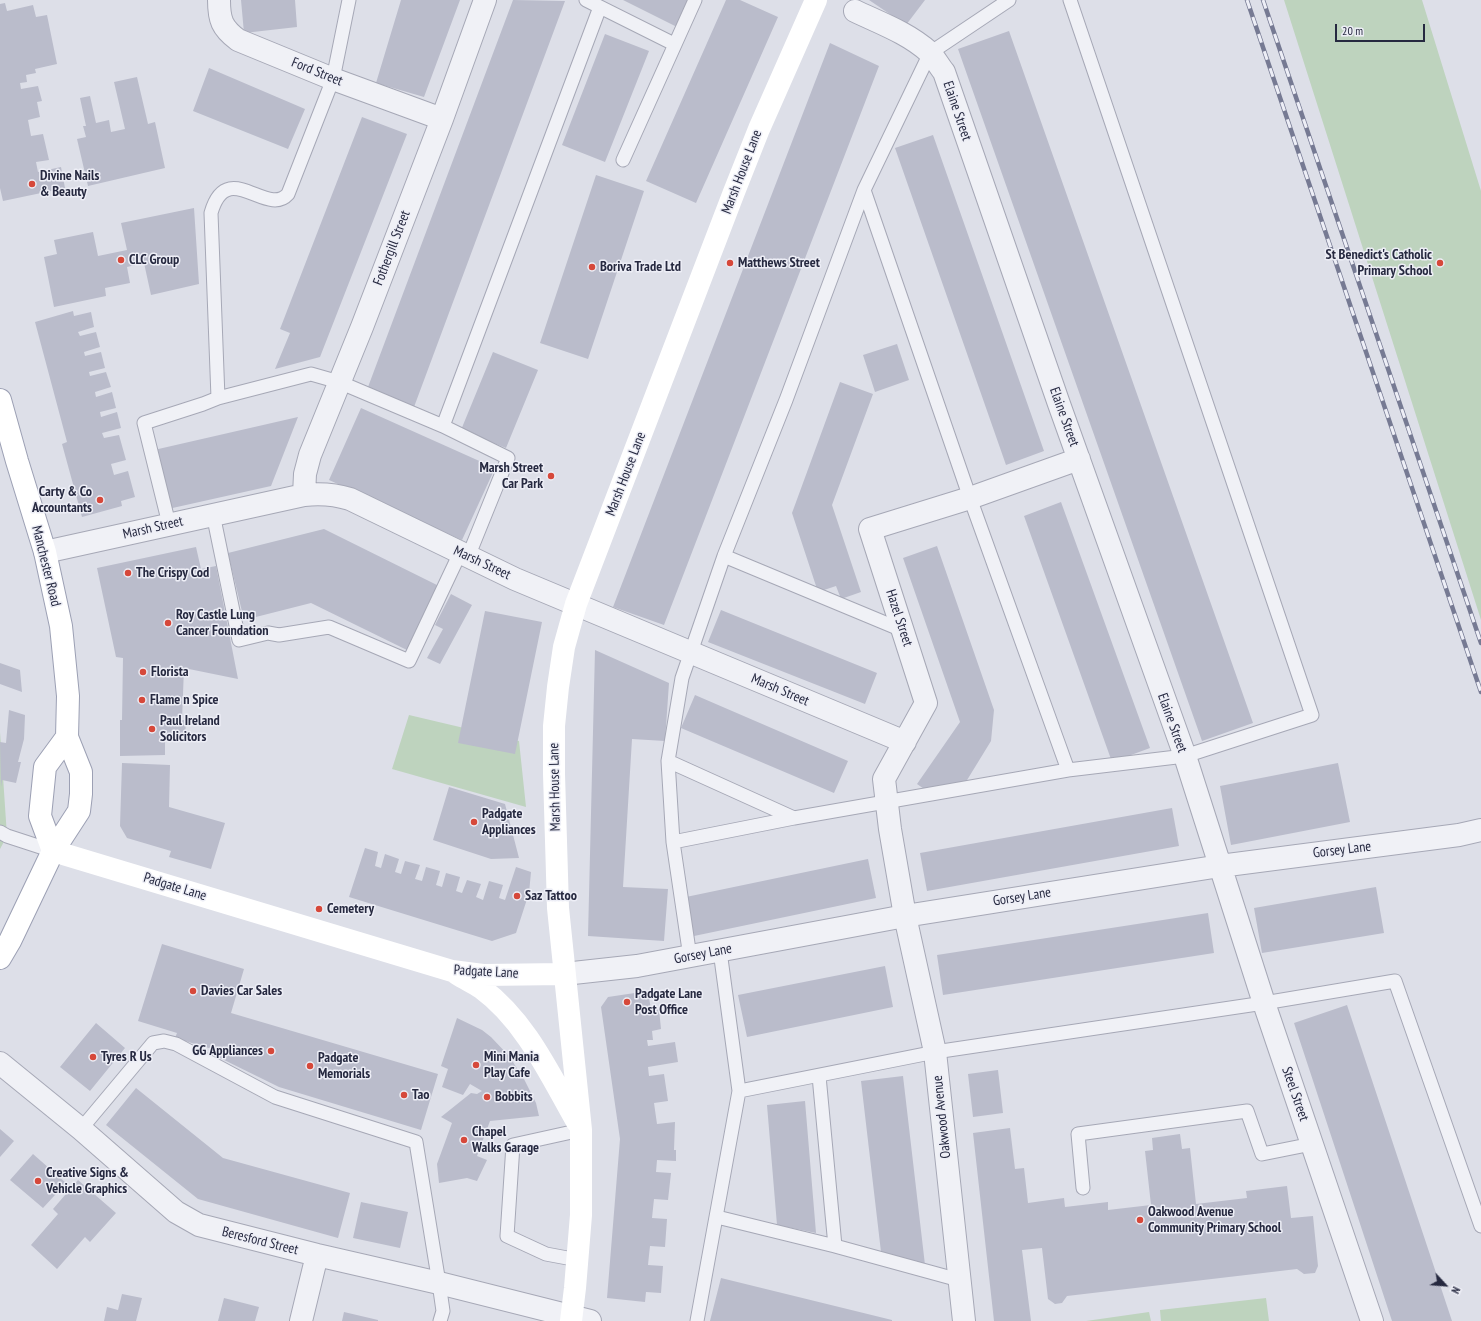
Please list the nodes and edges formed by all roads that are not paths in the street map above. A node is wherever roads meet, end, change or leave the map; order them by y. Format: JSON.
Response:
{"nodes":[{"id":1,"x":218,"y":0,"type":"edge"},
{"id":2,"x":349,"y":0,"type":"edge"},
{"id":3,"x":485,"y":0,"type":"edge"},
{"id":4,"x":586,"y":0,"type":"edge"},
{"id":5,"x":695,"y":0,"type":"edge"},
{"id":6,"x":816,"y":0,"type":"edge"},
{"id":7,"x":1009,"y":0,"type":"edge"},
{"id":8,"x":1070,"y":0,"type":"edge"},
{"id":9,"x":600,"y":7,"type":"junction"},
{"id":10,"x":855,"y":11,"type":"dead end"},
{"id":11,"x":674,"y":44,"type":"junction"},
{"id":12,"x":930,"y":53,"type":"junction"},
{"id":13,"x":332,"y":79,"type":"junction"},
{"id":14,"x":442,"y":119,"type":"junction"},
{"id":15,"x":623,"y":160,"type":"dead end"},
{"id":16,"x":864,"y":190,"type":"junction"},
{"id":17,"x":339,"y":382,"type":"junction"},
{"id":18,"x":218,"y":398,"type":"junction"},
{"id":19,"x":0,"y":400,"type":"edge"},
{"id":20,"x":443,"y":426,"type":"junction"},
{"id":21,"x":1079,"y":459,"type":"junction"},
{"id":22,"x":304,"y":495,"type":"junction"},
{"id":23,"x":970,"y":498,"type":"junction"},
{"id":24,"x":213,"y":514,"type":"junction"},
{"id":25,"x":169,"y":524,"type":"junction"},
{"id":26,"x":45,"y":552,"type":"junction"},
{"id":27,"x":464,"y":555,"type":"junction"},
{"id":28,"x":724,"y":556,"type":"junction"},
{"id":29,"x":576,"y":604,"type":"junction"},
{"id":30,"x":902,"y":630,"type":"junction"},
{"id":31,"x":692,"y":653,"type":"junction"},
{"id":32,"x":67,"y":737,"type":"junction"},
{"id":33,"x":905,"y":742,"type":"junction"},
{"id":34,"x":1185,"y":756,"type":"junction"},
{"id":35,"x":668,"y":761,"type":"junction"},
{"id":36,"x":1068,"y":770,"type":"junction"},
{"id":37,"x":886,"y":802,"type":"junction"},
{"id":38,"x":794,"y":818,"type":"junction"},
{"id":39,"x":1481,"y":830,"type":"edge"},
{"id":40,"x":0,"y":832,"type":"edge"},
{"id":41,"x":673,"y":842,"type":"junction"},
{"id":42,"x":53,"y":851,"type":"junction"},
{"id":43,"x":1220,"y":866,"type":"junction"},
{"id":44,"x":906,"y":916,"type":"junction"},
{"id":45,"x":720,"y":951,"type":"junction"},
{"id":46,"x":690,"y":957,"type":"junction"},
{"id":47,"x":0,"y":958,"type":"edge"},
{"id":48,"x":452,"y":971,"type":"junction"},
{"id":49,"x":564,"y":974,"type":"junction"},
{"id":50,"x":1264,"y":1003,"type":"junction"},
{"id":51,"x":935,"y":1052,"type":"junction"},
{"id":52,"x":0,"y":1063,"type":"edge"},
{"id":53,"x":819,"y":1076,"type":"junction"},
{"id":54,"x":739,"y":1091,"type":"junction"},
{"id":55,"x":81,"y":1129,"type":"junction"},
{"id":56,"x":581,"y":1130,"type":"junction"},
{"id":57,"x":1312,"y":1144,"type":"junction"},
{"id":58,"x":1083,"y":1188,"type":"dead end"},
{"id":59,"x":717,"y":1218,"type":"junction"},
{"id":60,"x":1481,"y":1226,"type":"edge"},
{"id":61,"x":835,"y":1246,"type":"junction"},
{"id":62,"x":317,"y":1255,"type":"junction"},
{"id":63,"x":578,"y":1260,"type":"junction"},
{"id":64,"x":959,"y":1280,"type":"junction"},
{"id":65,"x":439,"y":1284,"type":"junction"},
{"id":66,"x":578,"y":1319,"type":"edge"},
{"id":67,"x":301,"y":1321,"type":"edge"},
{"id":68,"x":440,"y":1321,"type":"edge"},
{"id":69,"x":698,"y":1321,"type":"edge"},
{"id":70,"x":964,"y":1321,"type":"edge"},
{"id":71,"x":1372,"y":1321,"type":"edge"}],
"edges":[{"from":1,"to":13,"type":"street","name":"Ford Street"},
{"from":2,"to":13,"type":"lane"},
{"from":3,"to":14,"type":"street","name":"Fothergill Street"},
{"from":4,"to":9,"type":"lane"},
{"from":5,"to":11,"type":"lane"},
{"from":6,"to":29,"type":"street","name":"Marsh House Lane"},
{"from":7,"to":12,"type":"lane"},
{"from":8,"to":34,"type":"lane"},
{"from":9,"to":11,"type":"lane"},
{"from":9,"to":20,"type":"lane"},
{"from":10,"to":12,"type":"street","name":"Elaine Street"},
{"from":11,"to":15,"type":"lane"},
{"from":12,"to":16,"type":"lane"},
{"from":12,"to":21,"type":"street","name":"Elaine Street"},
{"from":13,"to":14,"type":"street","name":"Ford Street"},
{"from":13,"to":18,"type":"lane"},
{"from":14,"to":17,"type":"street","name":"Fothergill Street"},
{"from":16,"to":23,"type":"lane"},
{"from":16,"to":28,"type":"lane"},
{"from":17,"to":18,"type":"lane"},
{"from":17,"to":20,"type":"lane"},
{"from":17,"to":22,"type":"street","name":"Fothergill Street"},
{"from":18,"to":25,"type":"lane"},
{"from":19,"to":26,"type":"street","name":"Manchester Road"},
{"from":20,"to":27,"type":"lane"},
{"from":21,"to":23,"type":"street","name":"Hazel Street"},
{"from":21,"to":34,"type":"street","name":"Elaine Street"},
{"from":22,"to":24,"type":"street","name":"Marsh Street"},
{"from":22,"to":27,"type":"street","name":"Marsh Street"},
{"from":23,"to":30,"type":"street","name":"Hazel Street"},
{"from":23,"to":36,"type":"lane"},
{"from":24,"to":25,"type":"street","name":"Marsh Street"},
{"from":24,"to":27,"type":"lane"},
{"from":25,"to":26,"type":"street","name":"Marsh Street"},
{"from":26,"to":32,"type":"street","name":"Manchester Road"},
{"from":27,"to":29,"type":"street","name":"Marsh Street"},
{"from":28,"to":30,"type":"lane"},
{"from":28,"to":31,"type":"lane"},
{"from":29,"to":31,"type":"street","name":"Marsh Street"},
{"from":29,"to":49,"type":"street","name":"Marsh House Lane"},
{"from":30,"to":33,"type":"street","name":"Hazel Street"},
{"from":31,"to":33,"type":"street","name":"Marsh Street"},
{"from":31,"to":35,"type":"lane"},
{"from":32,"to":42,"type":"street"},
{"from":32,"to":42,"type":"street","name":"Manchester Road"},
{"from":33,"to":37,"type":"street","name":"Hazel Street"},
{"from":34,"to":36,"type":"lane"},
{"from":34,"to":43,"type":"street","name":"Elaine Street"},
{"from":35,"to":38,"type":"lane"},
{"from":35,"to":41,"type":"lane"},
{"from":36,"to":37,"type":"lane"},
{"from":37,"to":38,"type":"lane"},
{"from":37,"to":44,"type":"street","name":"Hazel Street"},
{"from":38,"to":41,"type":"lane"},
{"from":39,"to":43,"type":"street","name":"Gorsey Lane"},
{"from":40,"to":42,"type":"lane"},
{"from":41,"to":46,"type":"lane"},
{"from":42,"to":47,"type":"street","name":"Manchester Road"},
{"from":42,"to":48,"type":"street","name":"Padgate Lane"},
{"from":43,"to":44,"type":"street","name":"Gorsey Lane"},
{"from":43,"to":50,"type":"street","name":"Steel Street"},
{"from":44,"to":45,"type":"street","name":"Gorsey Lane"},
{"from":44,"to":51,"type":"street","name":"Oakwood Avenue"},
{"from":45,"to":46,"type":"street","name":"Gorsey Lane"},
{"from":45,"to":54,"type":"lane"},
{"from":46,"to":49,"type":"street","name":"Gorsey Lane"},
{"from":48,"to":49,"type":"street","name":"Padgate Lane"},
{"from":48,"to":56,"type":"street"},
{"from":49,"to":56,"type":"street"},
{"from":50,"to":51,"type":"lane"},
{"from":50,"to":57,"type":"street","name":"Steel Street"},
{"from":50,"to":60,"type":"lane"},
{"from":51,"to":53,"type":"lane"},
{"from":51,"to":64,"type":"street","name":"Oakwood Avenue"},
{"from":52,"to":55,"type":"street","name":"Beresford Street"},
{"from":53,"to":54,"type":"lane"},
{"from":53,"to":61,"type":"lane"},
{"from":54,"to":59,"type":"lane"},
{"from":55,"to":62,"type":"street","name":"Beresford Street"},
{"from":55,"to":65,"type":"lane"},
{"from":56,"to":63,"type":"street"},
{"from":56,"to":63,"type":"lane"},
{"from":57,"to":58,"type":"lane"},
{"from":57,"to":71,"type":"street","name":"Steel Street"},
{"from":59,"to":61,"type":"lane"},
{"from":59,"to":69,"type":"lane"},
{"from":61,"to":64,"type":"lane"},
{"from":62,"to":65,"type":"street","name":"Beresford Street"},
{"from":62,"to":67,"type":"street"},
{"from":63,"to":66,"type":"street"},
{"from":64,"to":70,"type":"street","name":"Oakwood Avenue"},
{"from":65,"to":66,"type":"street","name":"Beresford Street"},
{"from":65,"to":68,"type":"lane"}]}
